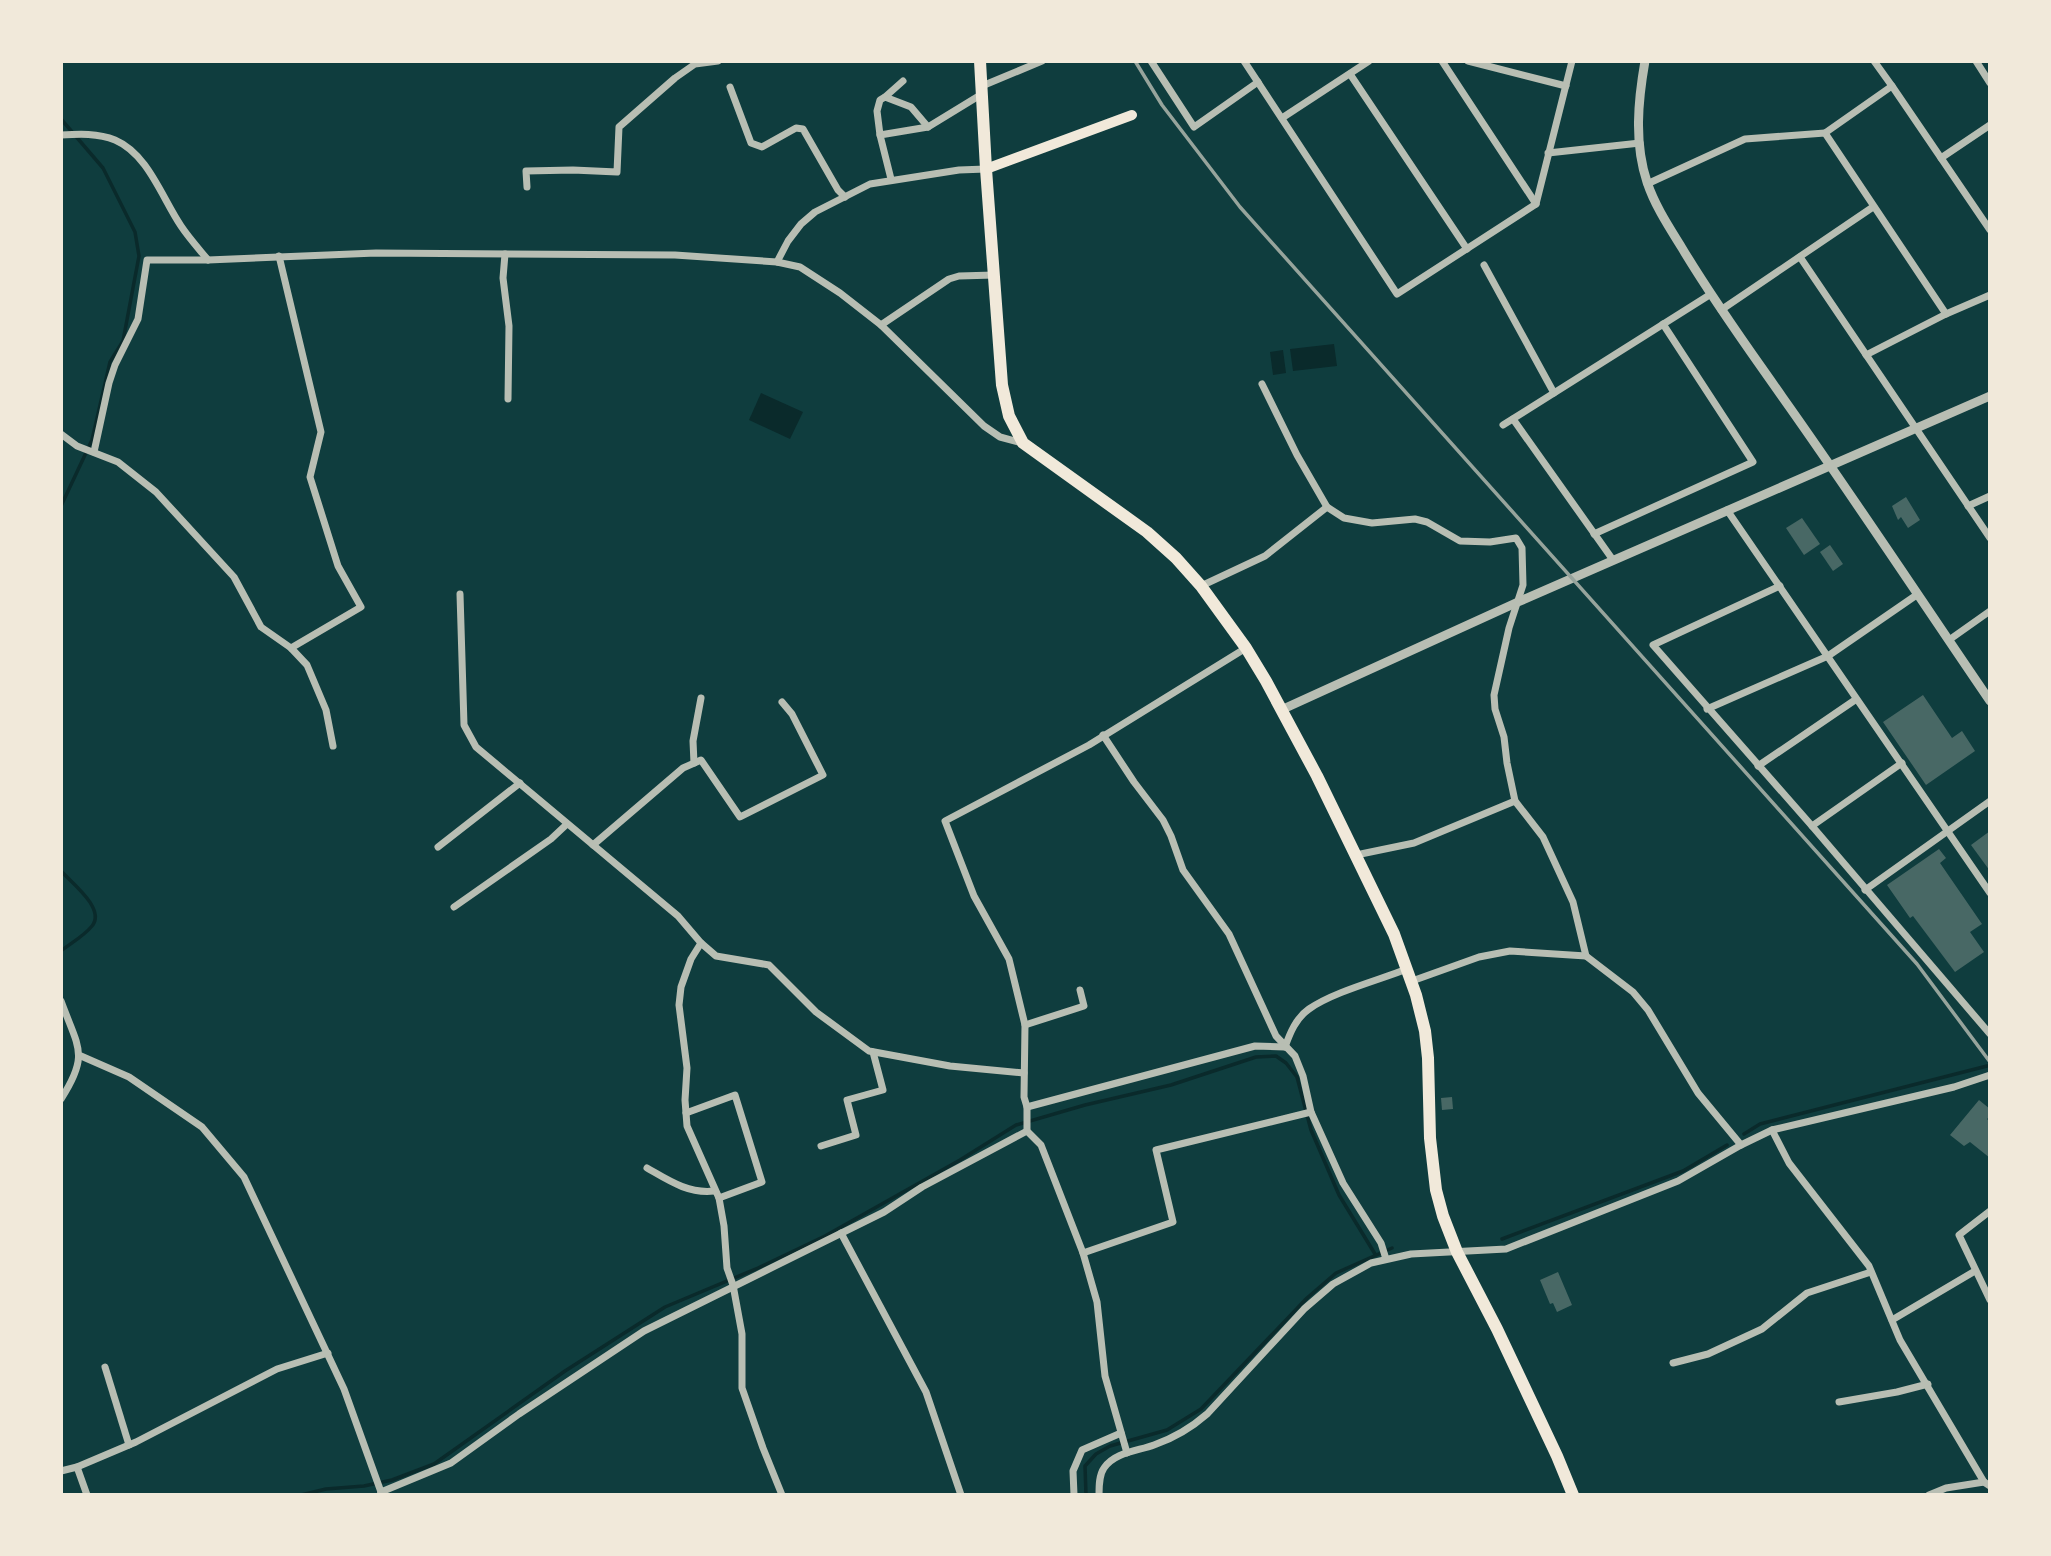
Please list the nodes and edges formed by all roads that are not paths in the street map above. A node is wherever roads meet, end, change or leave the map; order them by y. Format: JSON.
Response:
{"nodes":[{"id":1,"x":718,"y":61,"type":"edge"},
{"id":2,"x":981,"y":61,"type":"edge"},
{"id":3,"x":1042,"y":61,"type":"edge"},
{"id":4,"x":1151,"y":61,"type":"edge"},
{"id":5,"x":1244,"y":61,"type":"edge"},
{"id":6,"x":1369,"y":61,"type":"edge"},
{"id":7,"x":1442,"y":61,"type":"edge"},
{"id":8,"x":1468,"y":61,"type":"edge"},
{"id":9,"x":1572,"y":61,"type":"edge"},
{"id":10,"x":1645,"y":61,"type":"edge"},
{"id":11,"x":1874,"y":61,"type":"edge"},
{"id":12,"x":1976,"y":61,"type":"edge"},
{"id":13,"x":695,"y":63,"type":"edge"},
{"id":14,"x":1350,"y":74,"type":"junction"},
{"id":15,"x":903,"y":81,"type":"dead end"},
{"id":16,"x":1258,"y":82,"type":"junction"},
{"id":17,"x":1990,"y":83,"type":"edge"},
{"id":18,"x":1566,"y":86,"type":"junction"},
{"id":19,"x":1892,"y":86,"type":"junction"},
{"id":20,"x":730,"y":87,"type":"dead end"},
{"id":21,"x":982,"y":90,"type":"junction"},
{"id":22,"x":885,"y":97,"type":"junction"},
{"id":23,"x":1132,"y":115,"type":"dead end"},
{"id":24,"x":1282,"y":118,"type":"junction"},
{"id":25,"x":1990,"y":125,"type":"edge"},
{"id":26,"x":928,"y":127,"type":"junction"},
{"id":27,"x":1825,"y":133,"type":"junction"},
{"id":28,"x":63,"y":135,"type":"edge"},
{"id":29,"x":880,"y":135,"type":"junction"},
{"id":30,"x":1640,"y":143,"type":"junction"},
{"id":31,"x":1548,"y":153,"type":"junction"},
{"id":32,"x":1941,"y":158,"type":"junction"},
{"id":33,"x":986,"y":169,"type":"junction"},
{"id":34,"x":891,"y":179,"type":"junction"},
{"id":35,"x":1647,"y":184,"type":"junction"},
{"id":36,"x":527,"y":187,"type":"dead end"},
{"id":37,"x":845,"y":197,"type":"junction"},
{"id":38,"x":1536,"y":204,"type":"junction"},
{"id":39,"x":1873,"y":207,"type":"junction"},
{"id":40,"x":1989,"y":228,"type":"edge"},
{"id":41,"x":1467,"y":248,"type":"junction"},
{"id":42,"x":505,"y":254,"type":"junction"},
{"id":43,"x":279,"y":256,"type":"junction"},
{"id":44,"x":1800,"y":257,"type":"junction"},
{"id":45,"x":208,"y":260,"type":"junction"},
{"id":46,"x":777,"y":262,"type":"junction"},
{"id":47,"x":1484,"y":265,"type":"dead end"},
{"id":48,"x":994,"y":275,"type":"junction"},
{"id":49,"x":1711,"y":294,"type":"junction"},
{"id":50,"x":1990,"y":295,"type":"edge"},
{"id":51,"x":1721,"y":310,"type":"junction"},
{"id":52,"x":1946,"y":314,"type":"junction"},
{"id":53,"x":1663,"y":324,"type":"junction"},
{"id":54,"x":881,"y":325,"type":"junction"},
{"id":55,"x":1866,"y":355,"type":"junction"},
{"id":56,"x":1262,"y":384,"type":"dead end"},
{"id":57,"x":1554,"y":393,"type":"junction"},
{"id":58,"x":1990,"y":396,"type":"edge"},
{"id":59,"x":508,"y":399,"type":"dead end"},
{"id":60,"x":1513,"y":419,"type":"junction"},
{"id":61,"x":1503,"y":425,"type":"dead end"},
{"id":62,"x":1916,"y":428,"type":"junction"},
{"id":63,"x":61,"y":434,"type":"edge"},
{"id":64,"x":1023,"y":443,"type":"junction"},
{"id":65,"x":94,"y":452,"type":"junction"},
{"id":66,"x":1831,"y":465,"type":"junction"},
{"id":67,"x":1990,"y":496,"type":"edge"},
{"id":68,"x":1968,"y":506,"type":"junction"},
{"id":69,"x":1327,"y":508,"type":"junction"},
{"id":70,"x":1727,"y":510,"type":"junction"},
{"id":71,"x":1594,"y":534,"type":"junction"},
{"id":72,"x":1990,"y":538,"type":"edge"},
{"id":73,"x":1613,"y":561,"type":"junction"},
{"id":74,"x":1201,"y":586,"type":"junction"},
{"id":75,"x":1780,"y":586,"type":"junction"},
{"id":76,"x":460,"y":594,"type":"dead end"},
{"id":77,"x":1918,"y":594,"type":"junction"},
{"id":78,"x":1518,"y":601,"type":"junction"},
{"id":79,"x":1990,"y":611,"type":"edge"},
{"id":80,"x":1949,"y":640,"type":"junction"},
{"id":81,"x":291,"y":648,"type":"junction"},
{"id":82,"x":1246,"y":648,"type":"junction"},
{"id":83,"x":1828,"y":656,"type":"junction"},
{"id":84,"x":701,"y":698,"type":"dead end"},
{"id":85,"x":1855,"y":700,"type":"junction"},
{"id":86,"x":1990,"y":701,"type":"edge"},
{"id":87,"x":782,"y":702,"type":"dead end"},
{"id":88,"x":1707,"y":709,"type":"junction"},
{"id":89,"x":1281,"y":710,"type":"junction"},
{"id":90,"x":1103,"y":735,"type":"junction"},
{"id":91,"x":333,"y":747,"type":"dead end"},
{"id":92,"x":694,"y":763,"type":"junction"},
{"id":93,"x":1902,"y":763,"type":"junction"},
{"id":94,"x":1758,"y":766,"type":"junction"},
{"id":95,"x":520,"y":783,"type":"junction"},
{"id":96,"x":1990,"y":800,"type":"edge"},
{"id":97,"x":1515,"y":801,"type":"junction"},
{"id":98,"x":567,"y":824,"type":"junction"},
{"id":99,"x":1812,"y":825,"type":"junction"},
{"id":100,"x":1946,"y":830,"type":"junction"},
{"id":101,"x":593,"y":845,"type":"junction"},
{"id":102,"x":438,"y":847,"type":"dead end"},
{"id":103,"x":1356,"y":855,"type":"junction"},
{"id":104,"x":1865,"y":890,"type":"junction"},
{"id":105,"x":1990,"y":893,"type":"edge"},
{"id":106,"x":454,"y":907,"type":"dead end"},
{"id":107,"x":701,"y":943,"type":"junction"},
{"id":108,"x":1586,"y":956,"type":"junction"},
{"id":109,"x":1410,"y":975,"type":"junction"},
{"id":110,"x":1080,"y":990,"type":"dead end"},
{"id":111,"x":61,"y":1001,"type":"edge"},
{"id":112,"x":1025,"y":1025,"type":"junction"},
{"id":113,"x":1990,"y":1034,"type":"edge"},
{"id":114,"x":1285,"y":1046,"type":"junction"},
{"id":115,"x":873,"y":1052,"type":"junction"},
{"id":116,"x":81,"y":1056,"type":"junction"},
{"id":117,"x":1024,"y":1073,"type":"junction"},
{"id":118,"x":1990,"y":1075,"type":"edge"},
{"id":119,"x":61,"y":1099,"type":"edge"},
{"id":120,"x":1027,"y":1107,"type":"junction"},
{"id":121,"x":1308,"y":1112,"type":"junction"},
{"id":122,"x":686,"y":1113,"type":"junction"},
{"id":123,"x":1772,"y":1130,"type":"junction"},
{"id":124,"x":1027,"y":1131,"type":"junction"},
{"id":125,"x":1741,"y":1145,"type":"junction"},
{"id":126,"x":821,"y":1146,"type":"dead end"},
{"id":127,"x":647,"y":1168,"type":"dead end"},
{"id":128,"x":716,"y":1194,"type":"junction"},
{"id":129,"x":1990,"y":1211,"type":"edge"},
{"id":130,"x":841,"y":1233,"type":"junction"},
{"id":131,"x":1457,"y":1252,"type":"junction"},
{"id":132,"x":1083,"y":1253,"type":"junction"},
{"id":133,"x":1386,"y":1258,"type":"junction"},
{"id":134,"x":1975,"y":1271,"type":"junction"},
{"id":135,"x":1871,"y":1272,"type":"junction"},
{"id":136,"x":733,"y":1285,"type":"junction"},
{"id":137,"x":1990,"y":1300,"type":"edge"},
{"id":138,"x":1892,"y":1320,"type":"junction"},
{"id":139,"x":328,"y":1353,"type":"junction"},
{"id":140,"x":1673,"y":1363,"type":"dead end"},
{"id":141,"x":105,"y":1367,"type":"dead end"},
{"id":142,"x":1928,"y":1384,"type":"junction"},
{"id":143,"x":1839,"y":1402,"type":"dead end"},
{"id":144,"x":1122,"y":1436,"type":"junction"},
{"id":145,"x":128,"y":1445,"type":"junction"},
{"id":146,"x":1126,"y":1450,"type":"junction"},
{"id":147,"x":77,"y":1467,"type":"junction"},
{"id":148,"x":61,"y":1471,"type":"edge"},
{"id":149,"x":1987,"y":1484,"type":"edge"},
{"id":150,"x":381,"y":1493,"type":"edge"},
{"id":151,"x":1071,"y":1493,"type":"edge"},
{"id":152,"x":87,"y":1495,"type":"edge"},
{"id":153,"x":782,"y":1495,"type":"edge"},
{"id":154,"x":961,"y":1495,"type":"edge"},
{"id":155,"x":1099,"y":1495,"type":"edge"},
{"id":156,"x":1573,"y":1495,"type":"edge"},
{"id":157,"x":1929,"y":1495,"type":"edge"}],
"edges":[{"from":1,"to":13,"type":"street"},
{"from":2,"to":21,"type":"highway"},
{"from":3,"to":21,"type":"street"},
{"from":4,"to":16,"type":"street"},
{"from":5,"to":16,"type":"street"},
{"from":6,"to":14,"type":"street"},
{"from":7,"to":38,"type":"street"},
{"from":8,"to":18,"type":"street"},
{"from":9,"to":18,"type":"street"},
{"from":10,"to":30,"type":"street"},
{"from":11,"to":19,"type":"street"},
{"from":12,"to":17,"type":"street"},
{"from":13,"to":36,"type":"street"},
{"from":14,"to":24,"type":"street"},
{"from":14,"to":41,"type":"street"},
{"from":15,"to":22,"type":"street"},
{"from":16,"to":24,"type":"street"},
{"from":18,"to":31,"type":"street"},
{"from":19,"to":27,"type":"street"},
{"from":19,"to":32,"type":"street"},
{"from":20,"to":37,"type":"street"},
{"from":21,"to":26,"type":"street"},
{"from":21,"to":33,"type":"highway"},
{"from":22,"to":26,"type":"street"},
{"from":22,"to":29,"type":"street"},
{"from":23,"to":33,"type":"main road"},
{"from":24,"to":41,"type":"street"},
{"from":25,"to":32,"type":"street"},
{"from":26,"to":29,"type":"street"},
{"from":27,"to":35,"type":"street"},
{"from":27,"to":39,"type":"street"},
{"from":28,"to":45,"type":"street"},
{"from":29,"to":34,"type":"street"},
{"from":30,"to":31,"type":"street"},
{"from":30,"to":35,"type":"street"},
{"from":31,"to":38,"type":"street"},
{"from":32,"to":40,"type":"street"},
{"from":33,"to":34,"type":"street"},
{"from":33,"to":48,"type":"highway"},
{"from":34,"to":37,"type":"street"},
{"from":35,"to":49,"type":"street"},
{"from":37,"to":46,"type":"street"},
{"from":38,"to":41,"type":"street"},
{"from":39,"to":44,"type":"street"},
{"from":39,"to":52,"type":"street"},
{"from":42,"to":43,"type":"street"},
{"from":42,"to":46,"type":"street"},
{"from":42,"to":59,"type":"street"},
{"from":43,"to":45,"type":"street"},
{"from":43,"to":81,"type":"street"},
{"from":44,"to":51,"type":"street"},
{"from":44,"to":55,"type":"street"},
{"from":45,"to":65,"type":"street"},
{"from":46,"to":54,"type":"street"},
{"from":47,"to":57,"type":"street"},
{"from":48,"to":54,"type":"street"},
{"from":48,"to":64,"type":"highway"},
{"from":49,"to":51,"type":"street"},
{"from":49,"to":53,"type":"street"},
{"from":50,"to":52,"type":"street"},
{"from":51,"to":66,"type":"street"},
{"from":52,"to":55,"type":"street"},
{"from":53,"to":57,"type":"street"},
{"from":53,"to":71,"type":"street"},
{"from":54,"to":64,"type":"street"},
{"from":55,"to":62,"type":"street"},
{"from":56,"to":69,"type":"street"},
{"from":57,"to":60,"type":"street"},
{"from":58,"to":62,"type":"street"},
{"from":60,"to":61,"type":"street"},
{"from":60,"to":71,"type":"street"},
{"from":62,"to":66,"type":"street"},
{"from":62,"to":68,"type":"street"},
{"from":63,"to":65,"type":"street"},
{"from":64,"to":74,"type":"highway"},
{"from":65,"to":81,"type":"street"},
{"from":66,"to":70,"type":"street"},
{"from":66,"to":77,"type":"street"},
{"from":67,"to":68,"type":"street"},
{"from":68,"to":72,"type":"street"},
{"from":69,"to":74,"type":"street"},
{"from":69,"to":78,"type":"street"},
{"from":70,"to":73,"type":"street"},
{"from":70,"to":75,"type":"street"},
{"from":71,"to":73,"type":"street"},
{"from":73,"to":78,"type":"street"},
{"from":74,"to":82,"type":"highway"},
{"from":75,"to":83,"type":"street"},
{"from":75,"to":88,"type":"street"},
{"from":76,"to":95,"type":"street"},
{"from":77,"to":80,"type":"street"},
{"from":77,"to":83,"type":"street"},
{"from":78,"to":89,"type":"street"},
{"from":78,"to":97,"type":"street"},
{"from":79,"to":80,"type":"street"},
{"from":80,"to":86,"type":"street"},
{"from":81,"to":91,"type":"street"},
{"from":82,"to":89,"type":"highway"},
{"from":82,"to":90,"type":"street"},
{"from":83,"to":85,"type":"street"},
{"from":83,"to":88,"type":"street"},
{"from":84,"to":92,"type":"street"},
{"from":85,"to":93,"type":"street"},
{"from":85,"to":94,"type":"street"},
{"from":87,"to":92,"type":"street"},
{"from":88,"to":94,"type":"street"},
{"from":89,"to":103,"type":"highway"},
{"from":90,"to":112,"type":"street"},
{"from":90,"to":114,"type":"street"},
{"from":92,"to":101,"type":"street"},
{"from":93,"to":99,"type":"street"},
{"from":93,"to":100,"type":"street"},
{"from":94,"to":99,"type":"street"},
{"from":95,"to":98,"type":"street"},
{"from":95,"to":102,"type":"street"},
{"from":96,"to":100,"type":"street"},
{"from":97,"to":103,"type":"street"},
{"from":97,"to":108,"type":"street"},
{"from":98,"to":101,"type":"street"},
{"from":98,"to":106,"type":"street"},
{"from":99,"to":104,"type":"street"},
{"from":100,"to":104,"type":"street"},
{"from":100,"to":105,"type":"street"},
{"from":101,"to":107,"type":"street"},
{"from":103,"to":109,"type":"highway"},
{"from":104,"to":113,"type":"street"},
{"from":107,"to":115,"type":"street"},
{"from":107,"to":122,"type":"street"},
{"from":108,"to":109,"type":"street"},
{"from":108,"to":125,"type":"street"},
{"from":109,"to":114,"type":"street"},
{"from":109,"to":131,"type":"highway"},
{"from":110,"to":112,"type":"street"},
{"from":111,"to":116,"type":"street"},
{"from":112,"to":117,"type":"street"},
{"from":114,"to":120,"type":"street"},
{"from":114,"to":121,"type":"street"},
{"from":115,"to":117,"type":"street"},
{"from":115,"to":126,"type":"street"},
{"from":116,"to":119,"type":"street"},
{"from":116,"to":139,"type":"street"},
{"from":117,"to":120,"type":"street"},
{"from":118,"to":123,"type":"street"},
{"from":120,"to":124,"type":"street"},
{"from":121,"to":132,"type":"street"},
{"from":121,"to":133,"type":"street"},
{"from":122,"to":128,"type":"street"},
{"from":122,"to":128,"type":"street"},
{"from":123,"to":125,"type":"street"},
{"from":123,"to":135,"type":"street"},
{"from":124,"to":130,"type":"street"},
{"from":124,"to":132,"type":"street"},
{"from":125,"to":131,"type":"street"},
{"from":127,"to":128,"type":"street"},
{"from":128,"to":136,"type":"street"},
{"from":129,"to":134,"type":"street"},
{"from":130,"to":136,"type":"street"},
{"from":130,"to":154,"type":"street"},
{"from":131,"to":133,"type":"street"},
{"from":131,"to":156,"type":"highway"},
{"from":132,"to":144,"type":"street"},
{"from":133,"to":146,"type":"street"},
{"from":134,"to":137,"type":"street"},
{"from":134,"to":138,"type":"street"},
{"from":135,"to":138,"type":"street"},
{"from":135,"to":140,"type":"street"},
{"from":136,"to":150,"type":"street"},
{"from":136,"to":153,"type":"street"},
{"from":138,"to":142,"type":"street"},
{"from":139,"to":145,"type":"street"},
{"from":139,"to":150,"type":"street"},
{"from":141,"to":145,"type":"street"},
{"from":142,"to":143,"type":"street"},
{"from":142,"to":149,"type":"street"},
{"from":144,"to":146,"type":"street"},
{"from":144,"to":151,"type":"street"},
{"from":145,"to":147,"type":"street"},
{"from":146,"to":155,"type":"street"},
{"from":147,"to":148,"type":"street"},
{"from":147,"to":152,"type":"street"},
{"from":149,"to":157,"type":"street"}]}
